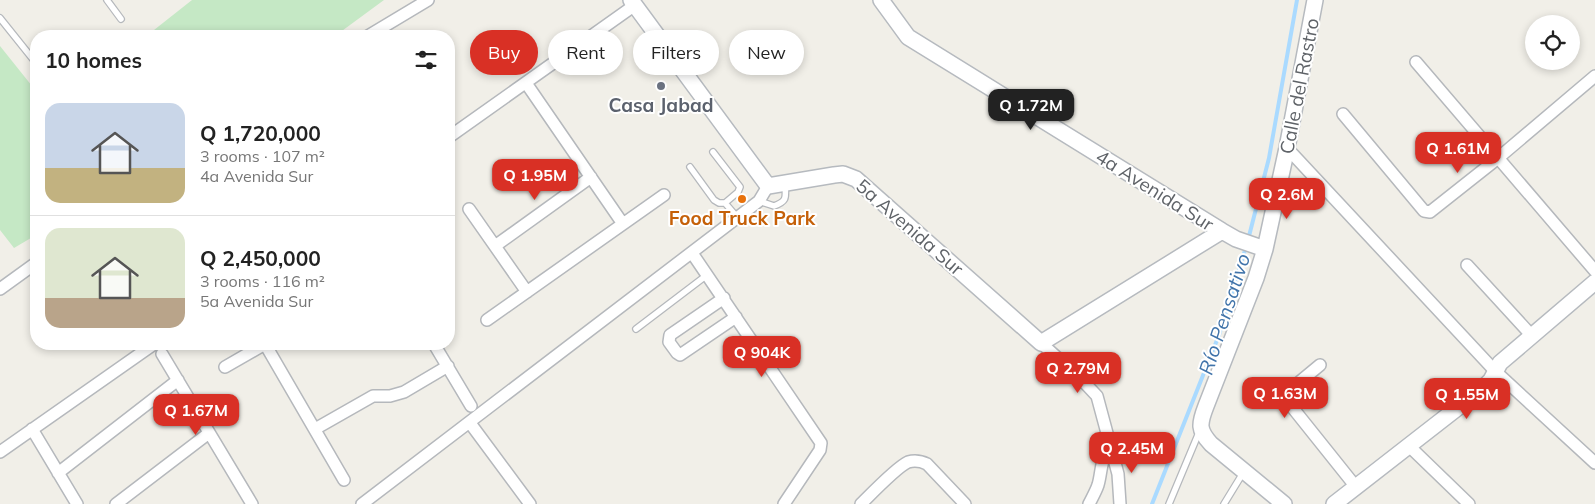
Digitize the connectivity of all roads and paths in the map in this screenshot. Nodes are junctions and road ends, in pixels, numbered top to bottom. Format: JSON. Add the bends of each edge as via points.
{"nodes":[{"id":1,"x":107,"y":0,"type":"edge"},
{"id":2,"x":428,"y":0,"type":"edge"},
{"id":3,"x":881,"y":0,"type":"edge"},
{"id":4,"x":1315,"y":0,"type":"edge"},
{"id":5,"x":633,"y":3,"type":"edge"},
{"id":6,"x":0,"y":18,"type":"edge"},
{"id":7,"x":121,"y":19,"type":"dead end"},
{"id":8,"x":378,"y":30,"type":"edge"},
{"id":9,"x":30,"y":56,"type":"edge"},
{"id":10,"x":1416,"y":62,"type":"dead end"},
{"id":11,"x":1595,"y":76,"type":"edge"},
{"id":12,"x":526,"y":83,"type":"junction"},
{"id":13,"x":1343,"y":114,"type":"dead end"},
{"id":14,"x":455,"y":133,"type":"edge"},
{"id":15,"x":1287,"y":148,"type":"junction"},
{"id":16,"x":713,"y":152,"type":"dead end"},
{"id":17,"x":1498,"y":159,"type":"junction"},
{"id":18,"x":690,"y":167,"type":"dead end"},
{"id":19,"x":590,"y":177,"type":"junction"},
{"id":20,"x":785,"y":183,"type":"junction"},
{"id":21,"x":768,"y":186,"type":"junction"},
{"id":22,"x":664,"y":196,"type":"dead end"},
{"id":23,"x":760,"y":201,"type":"junction"},
{"id":24,"x":725,"y":203,"type":"junction"},
{"id":25,"x":469,"y":209,"type":"dead end"},
{"id":26,"x":737,"y":217,"type":"junction"},
{"id":27,"x":623,"y":224,"type":"junction"},
{"id":28,"x":1214,"y":232,"type":"junction"},
{"id":29,"x":495,"y":246,"type":"junction"},
{"id":30,"x":1261,"y":248,"type":"junction"},
{"id":31,"x":692,"y":253,"type":"junction"},
{"id":32,"x":1467,"y":265,"type":"dead end"},
{"id":33,"x":30,"y":267,"type":"edge"},
{"id":34,"x":1595,"y":271,"type":"edge"},
{"id":35,"x":707,"y":275,"type":"junction"},
{"id":36,"x":1595,"y":282,"type":"edge"},
{"id":37,"x":0,"y":289,"type":"edge"},
{"id":38,"x":527,"y":292,"type":"junction"},
{"id":39,"x":724,"y":298,"type":"junction"},
{"id":40,"x":736,"y":317,"type":"junction"},
{"id":41,"x":487,"y":320,"type":"dead end"},
{"id":42,"x":636,"y":329,"type":"dead end"},
{"id":43,"x":1532,"y":336,"type":"junction"},
{"id":44,"x":1041,"y":342,"type":"junction"},
{"id":45,"x":145,"y":350,"type":"edge"},
{"id":46,"x":255,"y":350,"type":"edge"},
{"id":47,"x":269,"y":350,"type":"edge"},
{"id":48,"x":438,"y":350,"type":"edge"},
{"id":49,"x":162,"y":354,"type":"dead end"},
{"id":50,"x":1320,"y":365,"type":"dead end"},
{"id":51,"x":448,"y":366,"type":"junction"},
{"id":52,"x":225,"y":367,"type":"dead end"},
{"id":53,"x":1495,"y":371,"type":"junction"},
{"id":54,"x":178,"y":380,"type":"junction"},
{"id":55,"x":471,"y":406,"type":"dead end"},
{"id":56,"x":470,"y":423,"type":"junction"},
{"id":57,"x":1200,"y":428,"type":"junction"},
{"id":58,"x":32,"y":429,"type":"junction"},
{"id":59,"x":315,"y":429,"type":"junction"},
{"id":60,"x":209,"y":433,"type":"junction"},
{"id":61,"x":1408,"y":446,"type":"junction"},
{"id":62,"x":1112,"y":447,"type":"junction"},
{"id":63,"x":0,"y":452,"type":"edge"},
{"id":64,"x":1595,"y":463,"type":"edge"},
{"id":65,"x":1244,"y":471,"type":"junction"},
{"id":66,"x":58,"y":473,"type":"junction"},
{"id":67,"x":344,"y":480,"type":"dead end"},
{"id":68,"x":1356,"y":486,"type":"junction"},
{"id":69,"x":77,"y":504,"type":"edge"},
{"id":70,"x":116,"y":504,"type":"edge"},
{"id":71,"x":252,"y":504,"type":"edge"},
{"id":72,"x":362,"y":504,"type":"edge"},
{"id":73,"x":530,"y":504,"type":"edge"},
{"id":74,"x":784,"y":504,"type":"edge"},
{"id":75,"x":861,"y":504,"type":"edge"},
{"id":76,"x":964,"y":504,"type":"edge"},
{"id":77,"x":1089,"y":504,"type":"edge"},
{"id":78,"x":1120,"y":504,"type":"edge"},
{"id":79,"x":1169,"y":504,"type":"edge"},
{"id":80,"x":1224,"y":504,"type":"edge"},
{"id":81,"x":1284,"y":504,"type":"edge"},
{"id":82,"x":1334,"y":504,"type":"edge"},
{"id":83,"x":1469,"y":504,"type":"edge"}],
"edges":[{"from":1,"to":7,"type":"lane"},
{"from":2,"to":8,"type":"street"},
{"from":3,"to":28,"type":"street","name":"4a Avenida Sur","via":[[908,37]]},
{"from":4,"to":15,"type":"street","name":"Calle del Rastro"},
{"from":5,"to":12,"type":"street"},
{"from":5,"to":21,"type":"street"},
{"from":6,"to":9,"type":"lane"},
{"from":10,"to":17,"type":"street"},
{"from":11,"to":17,"type":"street"},
{"from":12,"to":14,"type":"street"},
{"from":12,"to":19,"type":"street"},
{"from":13,"to":17,"type":"street","via":[[1424,211],[1433,211]]},
{"from":15,"to":30,"type":"street","name":"Calle del Rastro"},
{"from":15,"to":53,"type":"street"},
{"from":16,"to":24,"type":"lane","via":[[740,187]]},
{"from":17,"to":34,"type":"street"},
{"from":18,"to":24,"type":"lane","via":[[714,200]]},
{"from":19,"to":27,"type":"street"},
{"from":19,"to":29,"type":"street"},
{"from":20,"to":21,"type":"street","name":"5a Avenida Sur"},
{"from":20,"to":23,"type":"lane","via":[[786,197],[782,203],[774,206]]},
{"from":20,"to":44,"type":"street","name":"5a Avenida Sur","via":[[843,174],[856,179]]},
{"from":21,"to":23,"type":"street"},
{"from":22,"to":27,"type":"street"},
{"from":23,"to":26,"type":"street"},
{"from":24,"to":26,"type":"lane"},
{"from":25,"to":29,"type":"street"},
{"from":26,"to":31,"type":"street"},
{"from":27,"to":38,"type":"street"},
{"from":28,"to":30,"type":"street","name":"4a Avenida Sur"},
{"from":28,"to":44,"type":"street"},
{"from":29,"to":38,"type":"street"},
{"from":30,"to":57,"type":"street","name":"Calle del Rastro","via":[[1256,278]]},
{"from":31,"to":35,"type":"street"},
{"from":31,"to":56,"type":"street"},
{"from":32,"to":43,"type":"street"},
{"from":33,"to":37,"type":"street"},
{"from":35,"to":39,"type":"street"},
{"from":35,"to":42,"type":"lane"},
{"from":36,"to":43,"type":"street"},
{"from":38,"to":41,"type":"street"},
{"from":39,"to":40,"type":"street"},
{"from":39,"to":40,"type":"street","via":[[670,335],[669,342],[680,354]]},
{"from":40,"to":74,"type":"street","via":[[821,443],[820,450]]},
{"from":43,"to":53,"type":"street","via":[[1500,362]]},
{"from":44,"to":62,"type":"street","name":"5a Avenida Sur","via":[[1097,396]]},
{"from":45,"to":58,"type":"street"},
{"from":46,"to":52,"type":"street"},
{"from":47,"to":59,"type":"street"},
{"from":48,"to":51,"type":"street"},
{"from":49,"to":54,"type":"street"},
{"from":50,"to":68,"type":"street","via":[[1284,397]]},
{"from":51,"to":55,"type":"street"},
{"from":51,"to":59,"type":"street","via":[[404,392],[373,396]]},
{"from":53,"to":61,"type":"street","via":[[1484,388]]},
{"from":53,"to":64,"type":"street"},
{"from":54,"to":60,"type":"street"},
{"from":54,"to":66,"type":"street"},
{"from":56,"to":72,"type":"street"},
{"from":56,"to":73,"type":"street"},
{"from":57,"to":65,"type":"street","via":[[1211,444]]},
{"from":57,"to":79,"type":"lane"},
{"from":58,"to":63,"type":"street"},
{"from":58,"to":66,"type":"street"},
{"from":59,"to":67,"type":"street"},
{"from":60,"to":70,"type":"street"},
{"from":60,"to":71,"type":"street"},
{"from":61,"to":68,"type":"street"},
{"from":61,"to":83,"type":"street"},
{"from":62,"to":77,"type":"street","via":[[1103,458],[1098,486]]},
{"from":62,"to":78,"type":"street","name":"5a Avenida Sur"},
{"from":65,"to":80,"type":"lane"},
{"from":65,"to":81,"type":"street"},
{"from":66,"to":69,"type":"street"},
{"from":68,"to":82,"type":"street"},
{"from":75,"to":76,"type":"street","via":[[906,463],[914,461],[927,464]]}]}
